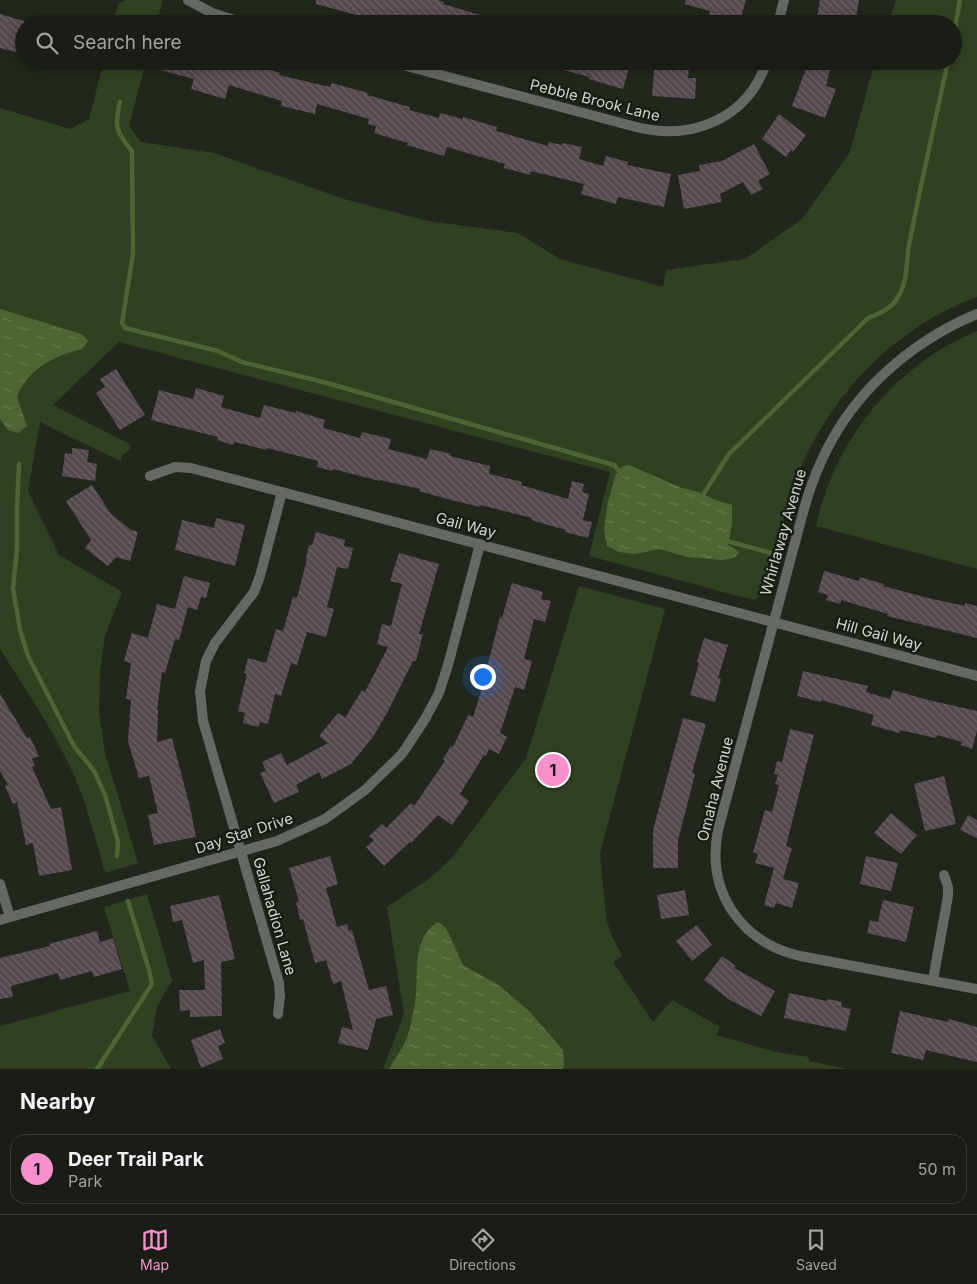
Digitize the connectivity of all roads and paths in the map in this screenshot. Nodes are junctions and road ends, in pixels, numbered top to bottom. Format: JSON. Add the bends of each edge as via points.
{"nodes":[{"id":1,"x":188,"y":0,"type":"edge"},
{"id":2,"x":784,"y":0,"type":"edge"},
{"id":3,"x":218,"y":15,"type":"edge"},
{"id":4,"x":780,"y":15,"type":"edge"},
{"id":5,"x":422,"y":70,"type":"edge"},
{"id":6,"x":764,"y":70,"type":"edge"},
{"id":7,"x":977,"y":314,"type":"edge"},
{"id":8,"x":150,"y":476,"type":"dead end"},
{"id":9,"x":282,"y":492,"type":"junction"},
{"id":10,"x":480,"y":544,"type":"junction"},
{"id":11,"x":774,"y":622,"type":"junction"},
{"id":12,"x":977,"y":676,"type":"edge"},
{"id":13,"x":241,"y":852,"type":"junction"},
{"id":14,"x":944,"y":875,"type":"dead end"},
{"id":15,"x":0,"y":884,"type":"edge"},
{"id":16,"x":5,"y":918,"type":"edge"},
{"id":17,"x":933,"y":980,"type":"junction"},
{"id":18,"x":977,"y":989,"type":"edge"},
{"id":19,"x":278,"y":1014,"type":"dead end"}],
"edges":[{"from":1,"to":3,"type":"street"},
{"from":2,"to":4,"type":"street"},
{"from":5,"to":6,"type":"street","name":"Pebble Brook Lane","via":[[636,127],[672,132],[709,124],[734,110],[753,90]]},
{"from":7,"to":11,"type":"street","name":"Whirlaway Avenue","via":[[941,332],[904,357],[879,378],[848,413],[829,443],[812,481]]},
{"from":8,"to":9,"type":"street","name":"Gail Way","via":[[175,468],[191,468]]},
{"from":9,"to":10,"type":"street","name":"Gail Way"},
{"from":9,"to":13,"type":"street","name":"Gallahadion Lane","via":[[257,584],[209,653],[200,686],[202,721]]},
{"from":10,"to":11,"type":"street","name":"Gail Way"},
{"from":10,"to":13,"type":"street","name":"Day Star Drive","via":[[439,693],[402,754],[371,786],[336,813],[301,831]]},
{"from":11,"to":12,"type":"street","name":"Hill Gail Way"},
{"from":11,"to":17,"type":"street","name":"Omaha Avenue","via":[[716,841],[716,868],[727,902],[749,931],[783,951]]},
{"from":13,"to":16,"type":"street","name":"Day Star Drive"},
{"from":13,"to":19,"type":"street","name":"Gallahadion Lane","via":[[279,983]]},
{"from":14,"to":17,"type":"street","via":[[948,896]]},
{"from":15,"to":16,"type":"street"},
{"from":17,"to":18,"type":"street","name":"Omaha Avenue"}]}
